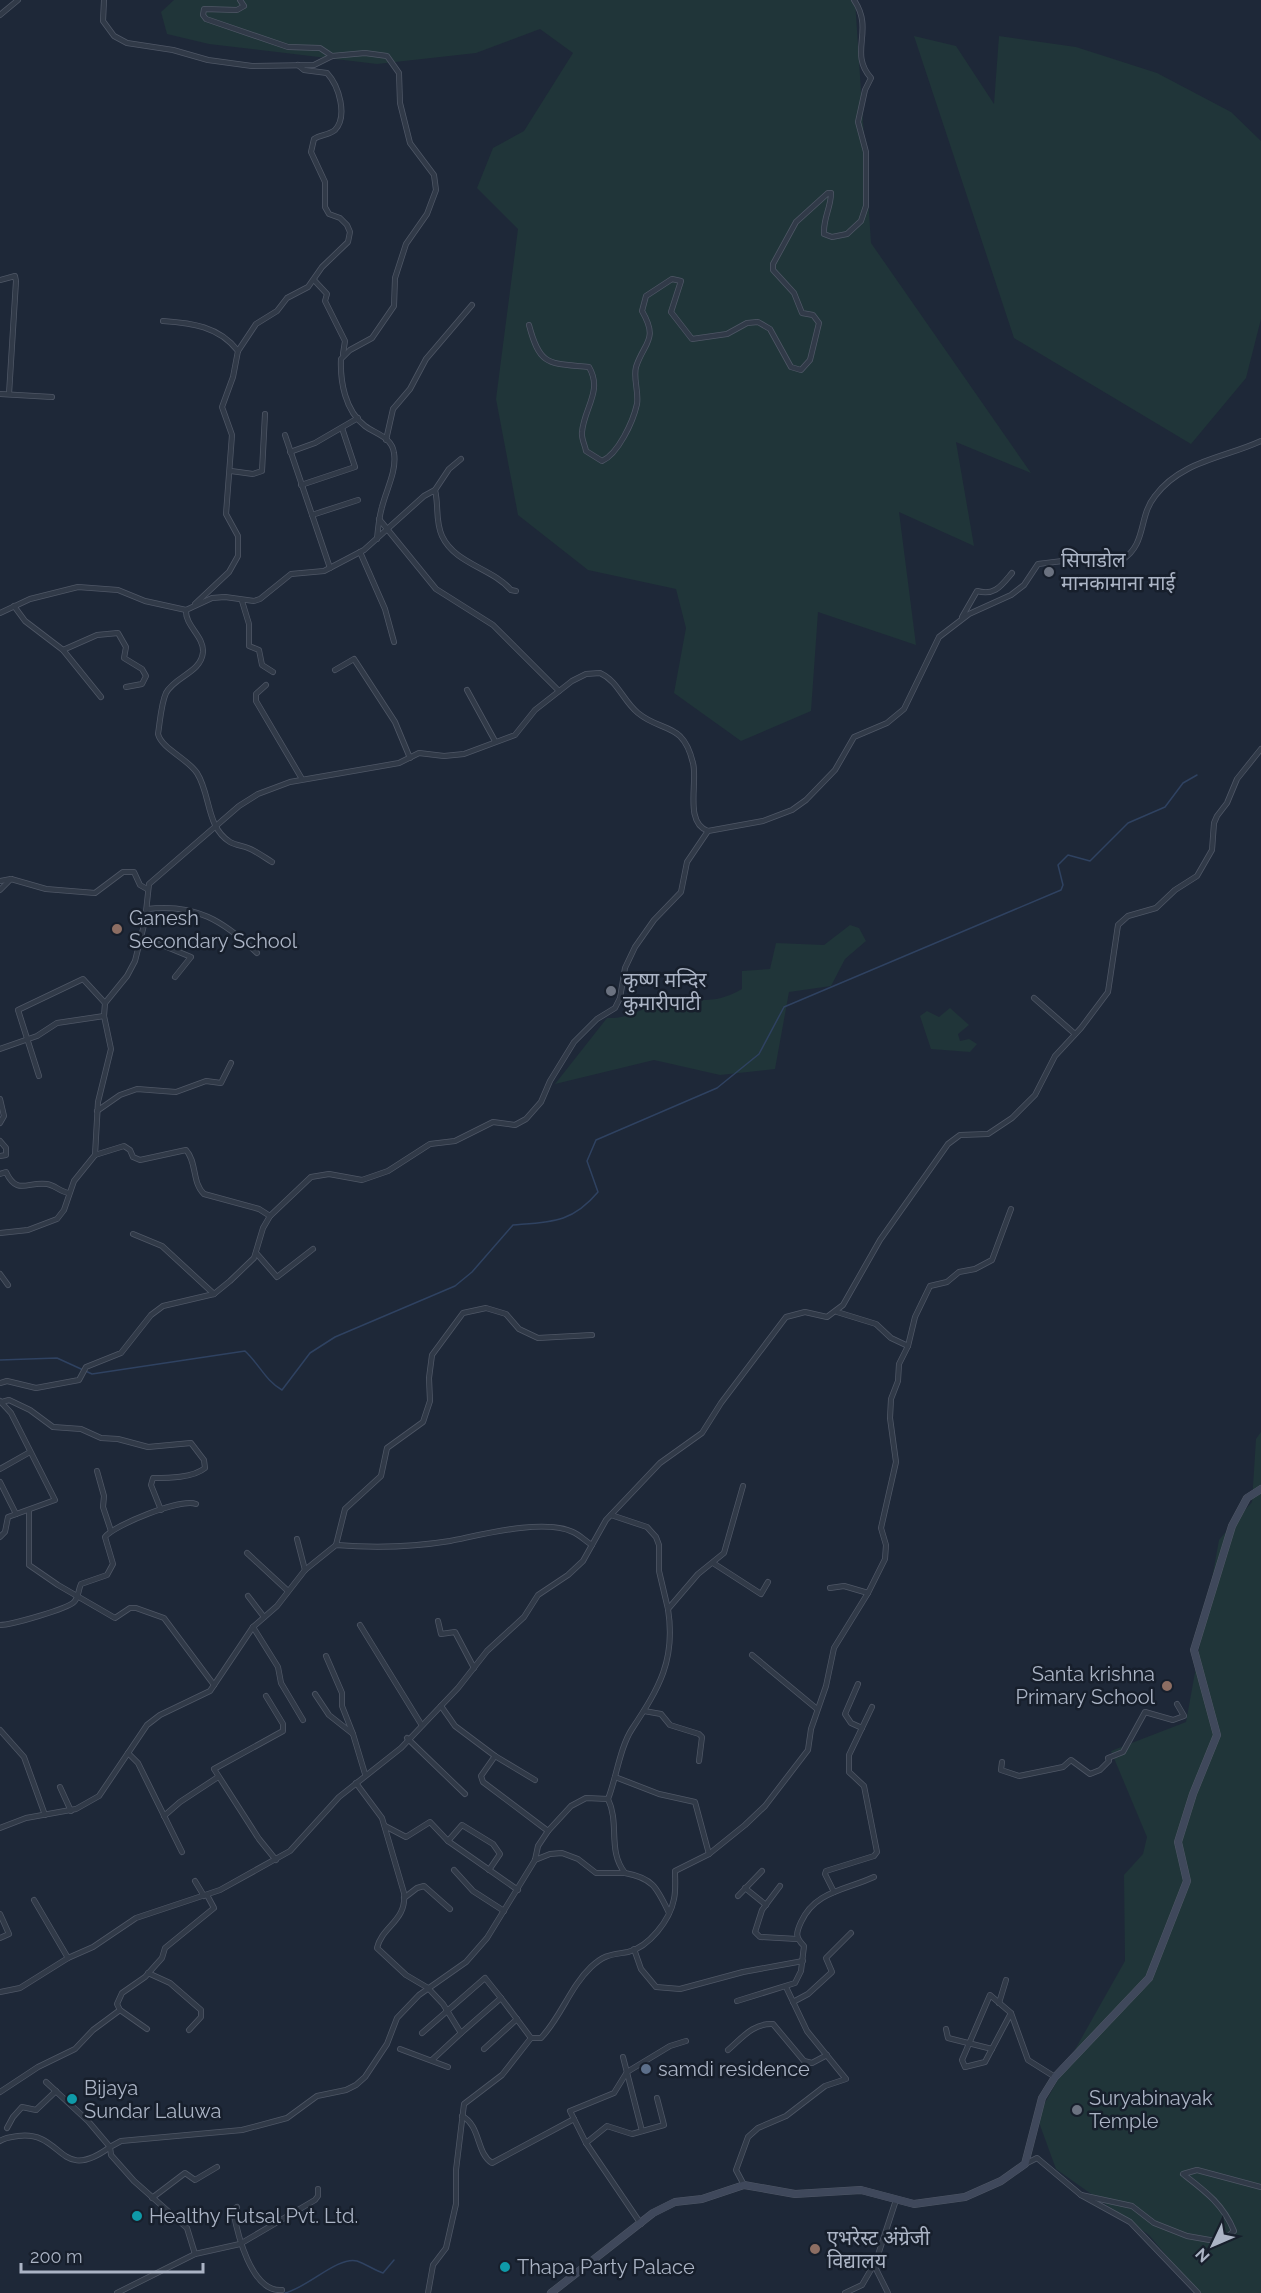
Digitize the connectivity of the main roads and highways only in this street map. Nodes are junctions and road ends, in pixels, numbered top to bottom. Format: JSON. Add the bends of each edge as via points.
{"nodes":[{"id":1,"x":1261,"y":1490,"type":"edge"},
{"id":2,"x":551,"y":2293,"type":"edge"}],
"edges":[{"from":1,"to":2,"type":"main road","via":[[1247,1498],[1232,1526],[1194,1650],[1217,1736],[1178,1842],[1187,1881],[1149,1978],[1055,2077],[1042,2098],[1025,2164],[1001,2181],[965,2197],[914,2204],[861,2190],[795,2194],[744,2185],[702,2199],[675,2202],[653,2213]]}]}
